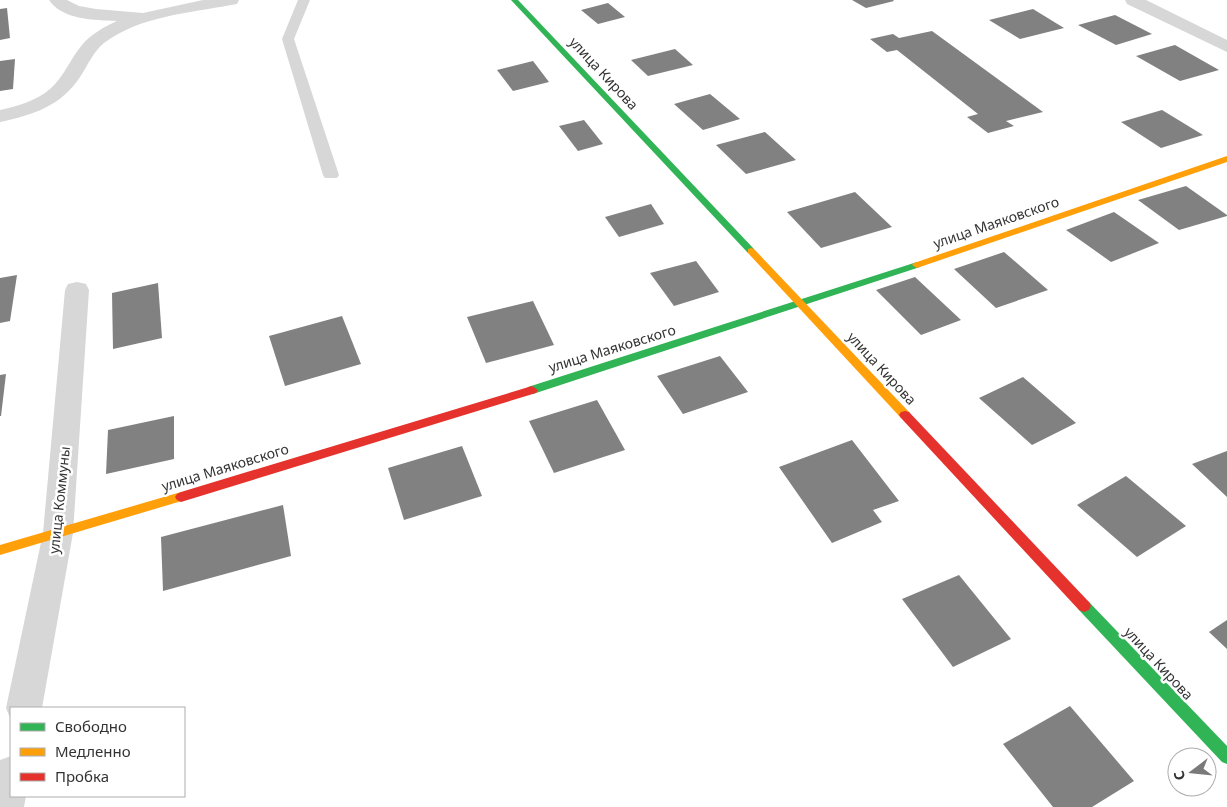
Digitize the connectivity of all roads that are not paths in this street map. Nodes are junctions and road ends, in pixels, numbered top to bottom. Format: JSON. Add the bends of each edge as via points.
{"nodes":[{"id":1,"x":57,"y":0,"type":"edge"},
{"id":2,"x":231,"y":0,"type":"edge"},
{"id":3,"x":304,"y":0,"type":"edge"},
{"id":4,"x":514,"y":0,"type":"edge"},
{"id":5,"x":1133,"y":0,"type":"edge"},
{"id":6,"x":144,"y":17,"type":"junction"},
{"id":7,"x":1227,"y":47,"type":"edge"},
{"id":8,"x":0,"y":116,"type":"edge"},
{"id":9,"x":1227,"y":158,"type":"edge"},
{"id":10,"x":331,"y":175,"type":"dead end"},
{"id":11,"x":77,"y":290,"type":"dead end"},
{"id":12,"x":801,"y":304,"type":"junction"},
{"id":13,"x":58,"y":533,"type":"junction"},
{"id":14,"x":0,"y":550,"type":"edge"},
{"id":15,"x":24,"y":707,"type":"edge"},
{"id":16,"x":1227,"y":758,"type":"edge"},
{"id":17,"x":10,"y":780,"type":"edge"},
{"id":18,"x":5,"y":807,"type":"edge"}],
"edges":[{"from":1,"to":6,"type":"street","via":[[62,6],[81,12]]},
{"from":2,"to":6,"type":"street"},
{"from":3,"to":10,"type":"lane","via":[[288,39]]},
{"from":4,"to":12,"type":"street","name":"улица Кирова"},
{"from":5,"to":7,"type":"street"},
{"from":6,"to":8,"type":"street","via":[[98,38],[71,78],[49,101]]},
{"from":9,"to":12,"type":"street","name":"улица Маяковского"},
{"from":11,"to":13,"type":"street","name":"улица Коммуны"},
{"from":12,"to":13,"type":"street","name":"улица Маяковского"},
{"from":12,"to":16,"type":"street","name":"улица Кирова"},
{"from":13,"to":14,"type":"street","name":"улица Маяковского"},
{"from":13,"to":15,"type":"street","name":"улица Коммуны"},
{"from":17,"to":18,"type":"street"}]}
